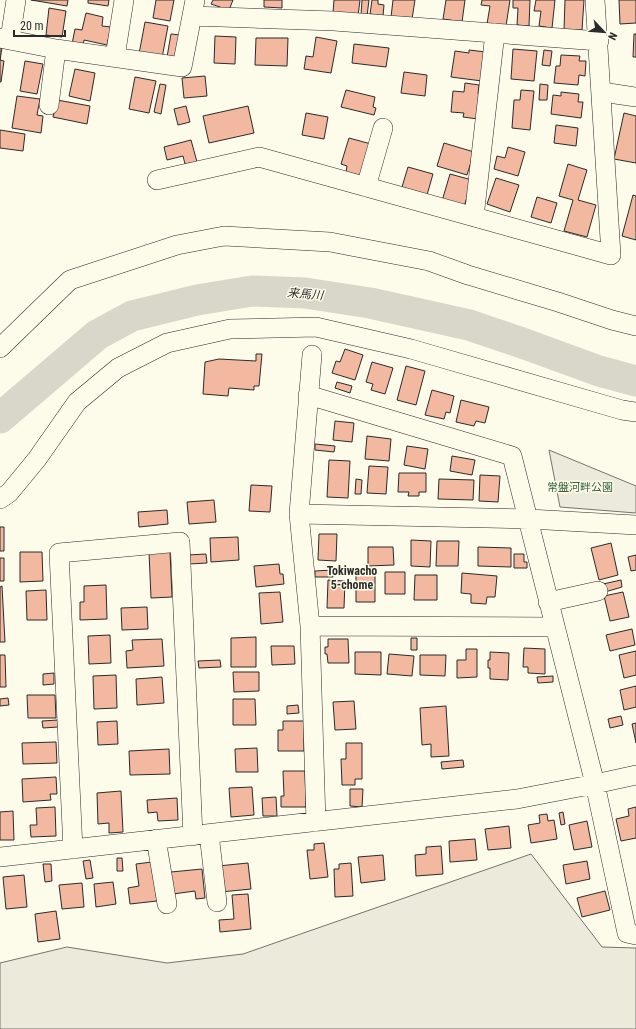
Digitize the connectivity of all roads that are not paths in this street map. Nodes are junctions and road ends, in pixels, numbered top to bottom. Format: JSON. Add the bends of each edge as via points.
{"nodes":[{"id":1,"x":16,"y":0,"type":"edge"},
{"id":2,"x":124,"y":0,"type":"edge"},
{"id":3,"x":595,"y":0,"type":"edge"},
{"id":4,"x":193,"y":8,"type":"edge"},
{"id":5,"x":495,"y":33,"type":"junction"},
{"id":6,"x":5,"y":39,"type":"edge"},
{"id":7,"x":599,"y":41,"type":"junction"},
{"id":8,"x":56,"y":49,"type":"junction"},
{"id":9,"x":115,"y":57,"type":"junction"},
{"id":10,"x":602,"y":92,"type":"junction"},
{"id":11,"x":636,"y":97,"type":"edge"},
{"id":12,"x":49,"y":105,"type":"dead end"},
{"id":13,"x":383,"y":128,"type":"dead end"},
{"id":14,"x":157,"y":180,"type":"dead end"},
{"id":15,"x":366,"y":186,"type":"junction"},
{"id":16,"x":474,"y":217,"type":"junction"},
{"id":17,"x":636,"y":326,"type":"edge"},
{"id":18,"x":0,"y":348,"type":"edge"},
{"id":19,"x":312,"y":355,"type":"dead end"},
{"id":20,"x":308,"y":395,"type":"junction"},
{"id":21,"x":636,"y":412,"type":"edge"},
{"id":22,"x":0,"y":499,"type":"edge"},
{"id":23,"x":299,"y":514,"type":"junction"},
{"id":24,"x":529,"y":519,"type":"junction"},
{"id":25,"x":636,"y":525,"type":"edge"},
{"id":26,"x":598,"y":590,"type":"dead end"},
{"id":27,"x":548,"y":602,"type":"junction"},
{"id":28,"x":310,"y":626,"type":"junction"},
{"id":29,"x":555,"y":627,"type":"junction"},
{"id":30,"x":636,"y":775,"type":"edge"},
{"id":31,"x":595,"y":784,"type":"junction"},
{"id":32,"x":316,"y":822,"type":"junction"},
{"id":33,"x":201,"y":835,"type":"junction"},
{"id":34,"x":156,"y":839,"type":"junction"},
{"id":35,"x":73,"y":849,"type":"junction"},
{"id":36,"x":0,"y":857,"type":"edge"},
{"id":37,"x":217,"y":902,"type":"dead end"},
{"id":38,"x":167,"y":904,"type":"dead end"},
{"id":39,"x":636,"y":935,"type":"edge"}],
"edges":[{"from":1,"to":6,"type":"street"},
{"from":2,"to":9,"type":"street"},
{"from":3,"to":7,"type":"street"},
{"from":4,"to":5,"type":"street"},
{"from":4,"to":9,"type":"street","via":[[182,68]]},
{"from":5,"to":7,"type":"street"},
{"from":5,"to":16,"type":"street"},
{"from":6,"to":8,"type":"street"},
{"from":7,"to":10,"type":"street"},
{"from":8,"to":9,"type":"street"},
{"from":8,"to":12,"type":"street"},
{"from":10,"to":11,"type":"street"},
{"from":10,"to":16,"type":"street","via":[[611,255]]},
{"from":13,"to":15,"type":"street"},
{"from":14,"to":15,"type":"street","via":[[259,157]]},
{"from":15,"to":16,"type":"street"},
{"from":17,"to":18,"type":"street","via":[[429,261],[330,242],[224,236],[178,245],[70,280]]},
{"from":19,"to":20,"type":"street"},
{"from":20,"to":23,"type":"street"},
{"from":20,"to":24,"type":"street","via":[[512,456]]},
{"from":21,"to":22,"type":"street","via":[[411,349],[316,327],[230,329],[167,342],[118,368],[77,402],[37,459],[9,493]]},
{"from":23,"to":24,"type":"street"},
{"from":23,"to":28,"type":"street"},
{"from":24,"to":25,"type":"street"},
{"from":24,"to":27,"type":"street"},
{"from":26,"to":27,"type":"street"},
{"from":27,"to":29,"type":"street"},
{"from":28,"to":29,"type":"street"},
{"from":28,"to":32,"type":"street"},
{"from":29,"to":31,"type":"street"},
{"from":30,"to":31,"type":"street"},
{"from":31,"to":32,"type":"street","via":[[517,799]]},
{"from":31,"to":39,"type":"street","via":[[627,933]]},
{"from":32,"to":33,"type":"street"},
{"from":33,"to":34,"type":"street"},
{"from":33,"to":35,"type":"street","via":[[180,542],[59,553]]},
{"from":33,"to":37,"type":"street"},
{"from":34,"to":35,"type":"street"},
{"from":34,"to":38,"type":"street"},
{"from":35,"to":36,"type":"street"}]}
